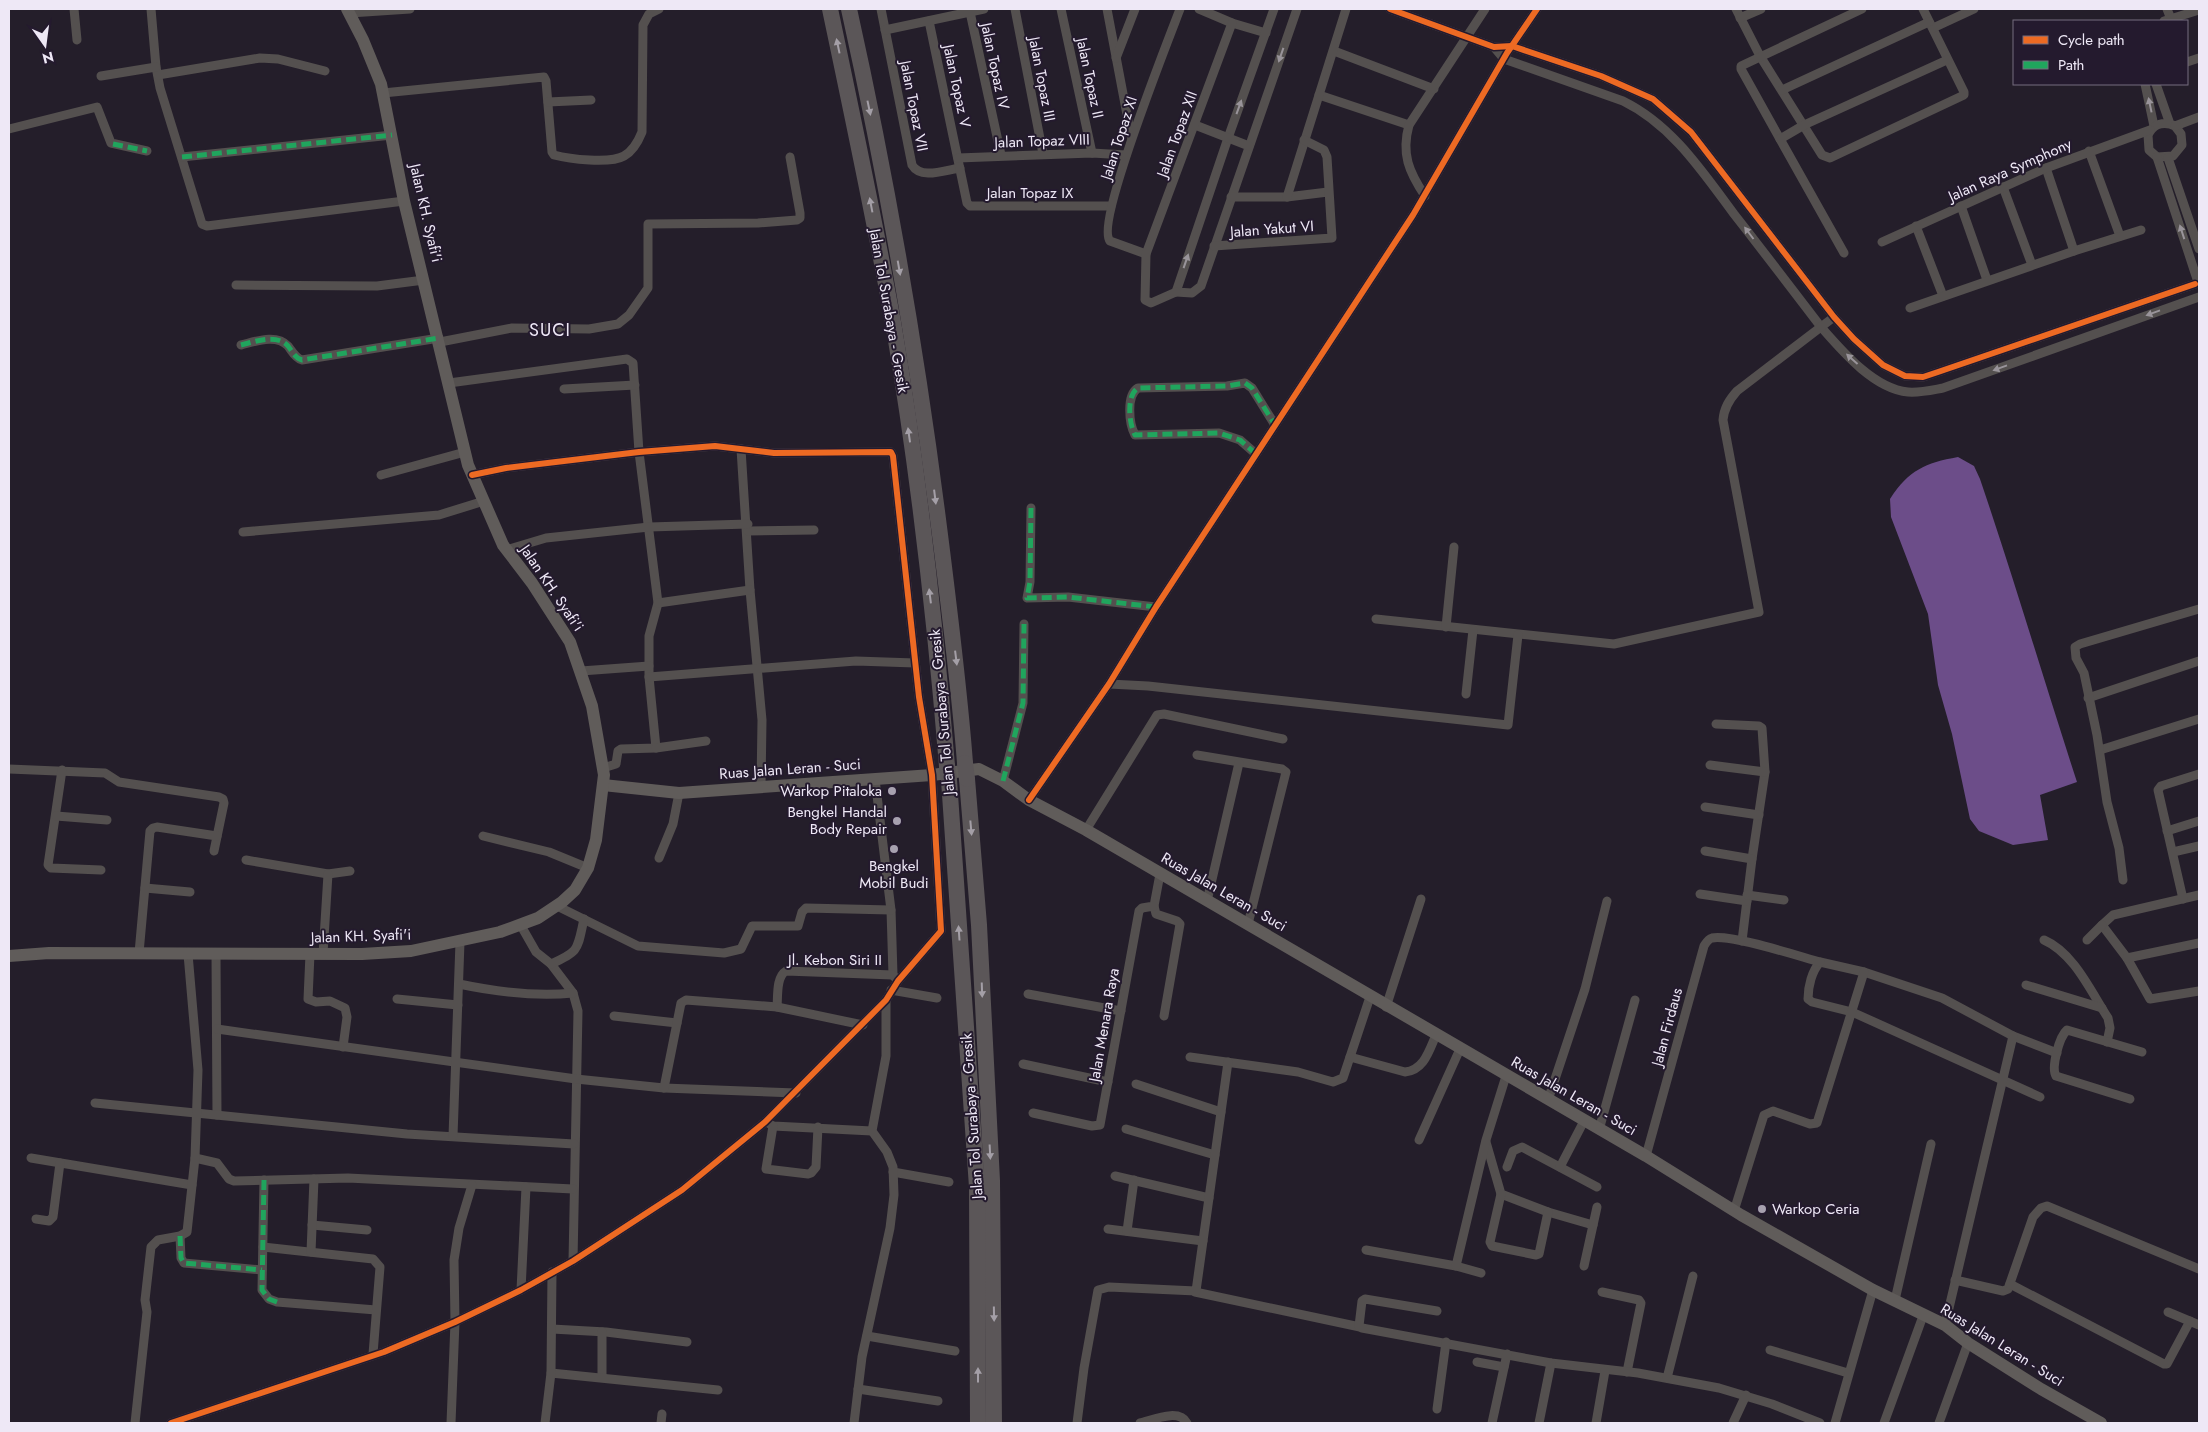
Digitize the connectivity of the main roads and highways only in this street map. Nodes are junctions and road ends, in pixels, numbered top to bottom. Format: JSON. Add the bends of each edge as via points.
{"nodes":[{"id":1,"x":830,"y":9,"type":"edge"},
{"id":2,"x":849,"y":9,"type":"edge"},
{"id":3,"x":349,"y":11,"type":"edge"},
{"id":4,"x":970,"y":770,"type":"junction"},
{"id":5,"x":603,"y":785,"type":"junction"},
{"id":6,"x":9,"y":956,"type":"edge"},
{"id":7,"x":978,"y":1423,"type":"edge"},
{"id":8,"x":994,"y":1423,"type":"edge"},
{"id":9,"x":2101,"y":1423,"type":"edge"}],
"edges":[{"from":7,"to":1,"type":"highway","name":"Jalan Tol Surabaya - Gresik","one_way":true,"via":[[977,1186],[948,773],[931,596],[894,333],[866,178]]},
{"from":2,"to":4,"type":"highway","name":"Jalan Tol Surabaya - Gresik","one_way":true,"via":[[887,197],[920,387]]},
{"from":3,"to":5,"type":"main road","name":"Jalan KH. Syafi'i","via":[[364,40],[383,93],[404,201],[472,475],[506,550],[570,642],[592,706]]},
{"from":4,"to":5,"type":"main road","name":"Ruas Jalan Leran - Suci","via":[[679,793]]},
{"from":4,"to":8,"type":"highway","name":"Jalan Tol Surabaya - Gresik","one_way":true,"via":[[992,1180]]},
{"from":4,"to":9,"type":"main road","name":"Ruas Jalan Leran - Suci","via":[[1003,781],[1029,800],[1086,830],[1646,1156],[1734,1211],[1873,1290],[1945,1325],[2041,1389]]},
{"from":5,"to":6,"type":"main road","name":"Jalan KH. Syafi'i","via":[[596,840],[588,868],[575,890],[538,918],[500,932],[411,951],[323,954],[49,953]]}]}
